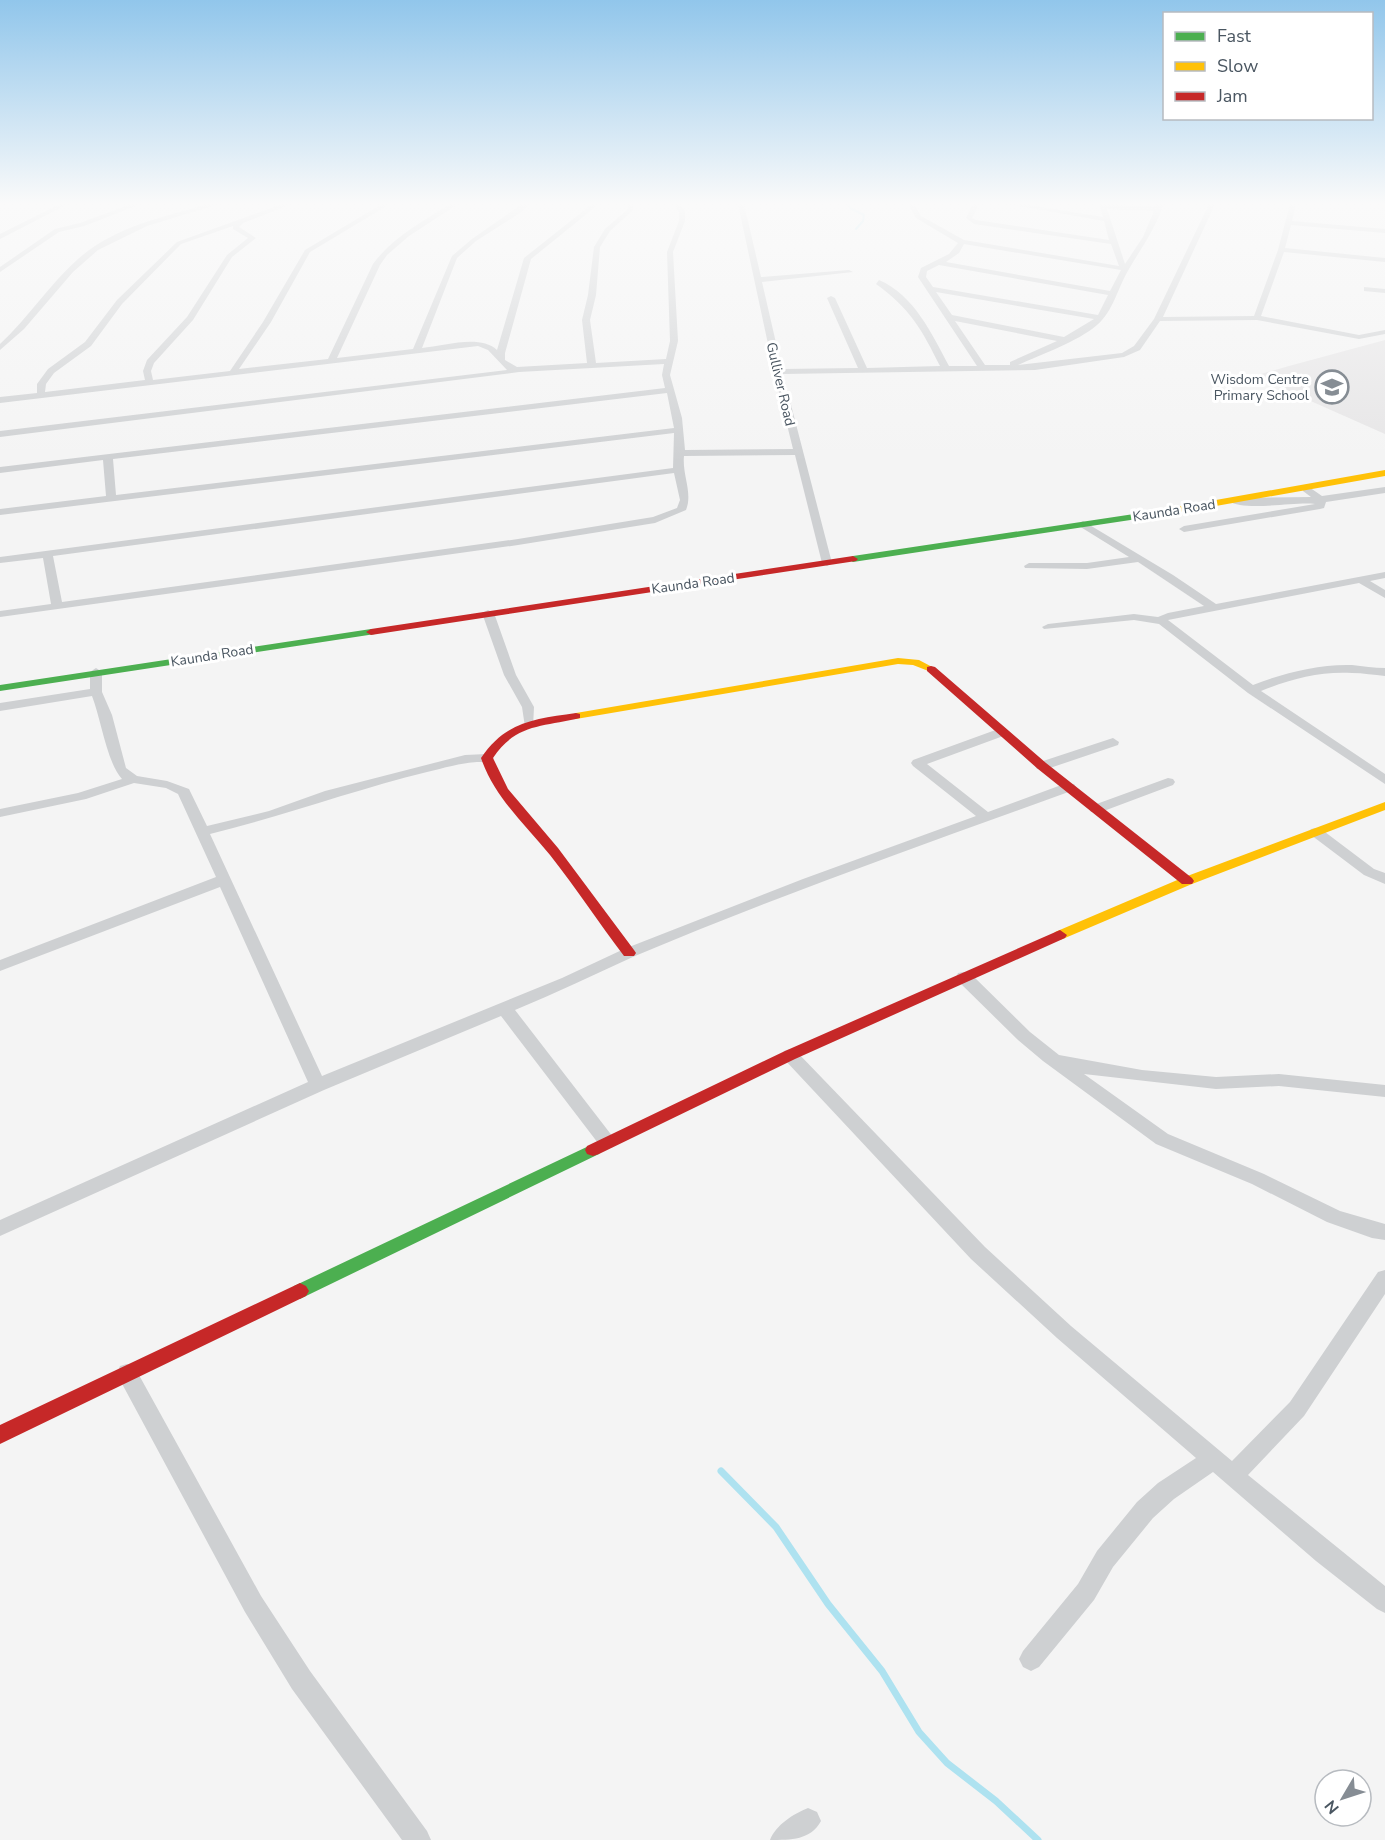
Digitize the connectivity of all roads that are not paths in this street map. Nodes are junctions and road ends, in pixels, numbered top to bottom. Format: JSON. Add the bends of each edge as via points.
{"nodes":[{"id":1,"x":54,"y":290,"type":"edge"},
{"id":2,"x":133,"y":290,"type":"edge"},
{"id":3,"x":208,"y":290,"type":"edge"},
{"id":4,"x":285,"y":290,"type":"edge"},
{"id":5,"x":365,"y":290,"type":"edge"},
{"id":6,"x":441,"y":290,"type":"edge"},
{"id":7,"x":518,"y":290,"type":"edge"},
{"id":8,"x":593,"y":290,"type":"edge"},
{"id":9,"x":672,"y":290,"type":"edge"},
{"id":10,"x":759,"y":290,"type":"edge"},
{"id":11,"x":890,"y":290,"type":"edge"},
{"id":12,"x":930,"y":290,"type":"edge"},
{"id":13,"x":935,"y":290,"type":"edge"},
{"id":14,"x":1090,"y":290,"type":"edge"},
{"id":15,"x":1115,"y":290,"type":"edge"},
{"id":16,"x":1172,"y":290,"type":"edge"},
{"id":17,"x":1267,"y":290,"type":"edge"},
{"id":18,"x":1113,"y":294,"type":"junction"},
{"id":19,"x":831,"y":298,"type":"dead end"},
{"id":20,"x":948,"y":317,"type":"junction"},
{"id":21,"x":1100,"y":318,"type":"junction"},
{"id":22,"x":1257,"y":318,"type":"junction"},
{"id":23,"x":1158,"y":319,"type":"junction"},
{"id":24,"x":1385,"y":332,"type":"edge"},
{"id":25,"x":1065,"y":340,"type":"junction"},
{"id":26,"x":0,"y":348,"type":"edge"},
{"id":27,"x":417,"y":350,"type":"junction"},
{"id":28,"x":331,"y":361,"type":"junction"},
{"id":29,"x":501,"y":361,"type":"junction"},
{"id":30,"x":669,"y":361,"type":"junction"},
{"id":31,"x":592,"y":365,"type":"junction"},
{"id":32,"x":983,"y":368,"type":"junction"},
{"id":33,"x":1002,"y":368,"type":"junction"},
{"id":34,"x":946,"y":369,"type":"junction"},
{"id":35,"x":525,"y":370,"type":"junction"},
{"id":36,"x":864,"y":371,"type":"junction"},
{"id":37,"x":232,"y":372,"type":"junction"},
{"id":38,"x":778,"y":372,"type":"junction"},
{"id":39,"x":149,"y":381,"type":"junction"},
{"id":40,"x":670,"y":390,"type":"junction"},
{"id":41,"x":41,"y":396,"type":"junction"},
{"id":42,"x":0,"y":400,"type":"edge"},
{"id":43,"x":677,"y":430,"type":"junction"},
{"id":44,"x":0,"y":434,"type":"edge"},
{"id":45,"x":797,"y":452,"type":"junction"},
{"id":46,"x":680,"y":453,"type":"junction"},
{"id":47,"x":108,"y":458,"type":"junction"},
{"id":48,"x":0,"y":470,"type":"edge"},
{"id":49,"x":678,"y":470,"type":"junction"},
{"id":50,"x":1381,"y":477,"type":"edge"},
{"id":51,"x":1306,"y":489,"type":"junction"},
{"id":52,"x":1385,"y":490,"type":"edge"},
{"id":53,"x":111,"y":498,"type":"junction"},
{"id":54,"x":1321,"y":500,"type":"junction"},
{"id":55,"x":1234,"y":501,"type":"junction"},
{"id":56,"x":0,"y":512,"type":"edge"},
{"id":57,"x":1256,"y":517,"type":"junction"},
{"id":58,"x":1083,"y":524,"type":"junction"},
{"id":59,"x":1184,"y":529,"type":"dead end"},
{"id":60,"x":47,"y":553,"type":"junction"},
{"id":61,"x":0,"y":560,"type":"edge"},
{"id":62,"x":1138,"y":560,"type":"junction"},
{"id":63,"x":827,"y":563,"type":"junction"},
{"id":64,"x":1029,"y":566,"type":"dead end"},
{"id":65,"x":1385,"y":575,"type":"edge"},
{"id":66,"x":1361,"y":580,"type":"junction"},
{"id":67,"x":1385,"y":595,"type":"edge"},
{"id":68,"x":57,"y":606,"type":"junction"},
{"id":69,"x":1213,"y":607,"type":"junction"},
{"id":70,"x":0,"y":614,"type":"edge"},
{"id":71,"x":488,"y":614,"type":"junction"},
{"id":72,"x":1162,"y":621,"type":"junction"},
{"id":73,"x":1048,"y":627,"type":"dead end"},
{"id":74,"x":96,"y":672,"type":"junction"},
{"id":75,"x":1385,"y":672,"type":"edge"},
{"id":76,"x":0,"y":688,"type":"edge"},
{"id":77,"x":1252,"y":690,"type":"junction"},
{"id":78,"x":96,"y":692,"type":"junction"},
{"id":79,"x":0,"y":707,"type":"edge"},
{"id":80,"x":529,"y":724,"type":"junction"},
{"id":81,"x":1001,"y":732,"type":"junction"},
{"id":82,"x":1113,"y":742,"type":"dead end"},
{"id":83,"x":487,"y":758,"type":"junction"},
{"id":84,"x":1042,"y":766,"type":"junction"},
{"id":85,"x":131,"y":780,"type":"junction"},
{"id":86,"x":1385,"y":780,"type":"edge"},
{"id":87,"x":1168,"y":782,"type":"dead end"},
{"id":88,"x":1069,"y":787,"type":"junction"},
{"id":89,"x":1385,"y":806,"type":"edge"},
{"id":90,"x":1096,"y":809,"type":"junction"},
{"id":91,"x":0,"y":813,"type":"edge"},
{"id":92,"x":987,"y":818,"type":"junction"},
{"id":93,"x":202,"y":832,"type":"junction"},
{"id":94,"x":1316,"y":832,"type":"junction"},
{"id":95,"x":1385,"y":879,"type":"edge"},
{"id":96,"x":223,"y":880,"type":"junction"},
{"id":97,"x":1187,"y":880,"type":"junction"},
{"id":98,"x":629,"y":953,"type":"junction"},
{"id":99,"x":0,"y":966,"type":"edge"},
{"id":100,"x":963,"y":977,"type":"junction"},
{"id":101,"x":505,"y":1009,"type":"junction"},
{"id":102,"x":790,"y":1055,"type":"junction"},
{"id":103,"x":1049,"y":1057,"type":"junction"},
{"id":104,"x":318,"y":1085,"type":"junction"},
{"id":105,"x":1385,"y":1091,"type":"edge"},
{"id":106,"x":607,"y":1142,"type":"junction"},
{"id":107,"x":0,"y":1228,"type":"edge"},
{"id":108,"x":1385,"y":1232,"type":"edge"},
{"id":109,"x":1385,"y":1278,"type":"edge"},
{"id":110,"x":127,"y":1373,"type":"junction"},
{"id":111,"x":0,"y":1434,"type":"edge"},
{"id":112,"x":1214,"y":1458,"type":"junction"},
{"id":113,"x":1233,"y":1475,"type":"junction"},
{"id":114,"x":1385,"y":1601,"type":"edge"},
{"id":115,"x":1031,"y":1659,"type":"dead end"},
{"id":116,"x":807,"y":1821,"type":"dead end"},
{"id":117,"x":418,"y":1840,"type":"edge"},
{"id":118,"x":783,"y":1840,"type":"edge"}],
"edges":[{"from":1,"to":26,"type":"street"},
{"from":2,"to":41,"type":"street","via":[[86,345],[47,376],[41,384]]},
{"from":3,"to":39,"type":"street","via":[[190,318],[150,362]]},
{"from":4,"to":37,"type":"street"},
{"from":5,"to":28,"type":"street"},
{"from":6,"to":27,"type":"street"},
{"from":7,"to":29,"type":"street","via":[[502,340]]},
{"from":8,"to":31,"type":"street","via":[[586,320]]},
{"from":9,"to":30,"type":"street","via":[[674,341]]},
{"from":10,"to":38,"type":"street","name":"Gulliver Road"},
{"from":11,"to":34,"type":"street","via":[[919,316]]},
{"from":12,"to":20,"type":"street"},
{"from":13,"to":21,"type":"street"},
{"from":14,"to":18,"type":"street"},
{"from":15,"to":18,"type":"street"},
{"from":16,"to":23,"type":"street"},
{"from":17,"to":22,"type":"street"},
{"from":18,"to":21,"type":"street"},
{"from":19,"to":36,"type":"street"},
{"from":20,"to":25,"type":"street"},
{"from":20,"to":32,"type":"street"},
{"from":21,"to":25,"type":"street"},
{"from":22,"to":23,"type":"street"},
{"from":22,"to":24,"type":"street","via":[[1359,337]]},
{"from":23,"to":33,"type":"street","via":[[1137,348],[1124,356]]},
{"from":25,"to":33,"type":"street"},
{"from":27,"to":28,"type":"street"},
{"from":27,"to":29,"type":"street","via":[[484,345],[493,349]]},
{"from":28,"to":37,"type":"street"},
{"from":29,"to":35,"type":"street","via":[[507,368]]},
{"from":30,"to":31,"type":"street"},
{"from":30,"to":40,"type":"street","via":[[666,375]]},
{"from":31,"to":35,"type":"street"},
{"from":32,"to":33,"type":"street"},
{"from":32,"to":34,"type":"street"},
{"from":34,"to":36,"type":"street"},
{"from":35,"to":44,"type":"street"},
{"from":36,"to":38,"type":"street"},
{"from":37,"to":39,"type":"street"},
{"from":38,"to":45,"type":"street","name":"Gulliver Road"},
{"from":39,"to":41,"type":"street"},
{"from":40,"to":43,"type":"street"},
{"from":40,"to":47,"type":"street"},
{"from":41,"to":42,"type":"street"},
{"from":43,"to":46,"type":"street"},
{"from":43,"to":53,"type":"street"},
{"from":45,"to":46,"type":"street"},
{"from":45,"to":63,"type":"street","name":"Gulliver Road"},
{"from":46,"to":49,"type":"street"},
{"from":47,"to":48,"type":"street"},
{"from":47,"to":53,"type":"street"},
{"from":49,"to":60,"type":"street"},
{"from":49,"to":68,"type":"street","via":[[684,505],[675,514],[655,520]]},
{"from":50,"to":51,"type":"street","name":"Kaunda Road"},
{"from":51,"to":54,"type":"street"},
{"from":51,"to":55,"type":"street","name":"Kaunda Road"},
{"from":52,"to":54,"type":"street"},
{"from":53,"to":56,"type":"street"},
{"from":54,"to":55,"type":"street"},
{"from":54,"to":57,"type":"street","via":[[1320,506]]},
{"from":55,"to":57,"type":"street"},
{"from":55,"to":58,"type":"street","name":"Kaunda Road"},
{"from":57,"to":59,"type":"street"},
{"from":58,"to":62,"type":"street"},
{"from":58,"to":63,"type":"street","name":"Kaunda Road"},
{"from":60,"to":61,"type":"street"},
{"from":60,"to":68,"type":"street"},
{"from":62,"to":64,"type":"street","via":[[1087,566]]},
{"from":62,"to":69,"type":"street"},
{"from":63,"to":71,"type":"street","name":"Kaunda Road"},
{"from":65,"to":66,"type":"street"},
{"from":66,"to":67,"type":"street"},
{"from":66,"to":69,"type":"street"},
{"from":68,"to":70,"type":"street"},
{"from":69,"to":72,"type":"street","via":[[1168,616]]},
{"from":71,"to":74,"type":"street","name":"Kaunda Road"},
{"from":71,"to":80,"type":"street","via":[[510,675],[528,707]]},
{"from":72,"to":73,"type":"street","via":[[1134,617]]},
{"from":72,"to":77,"type":"street"},
{"from":74,"to":76,"type":"street","name":"Kaunda Road"},
{"from":74,"to":78,"type":"street"},
{"from":75,"to":77,"type":"street","via":[[1319,671],[1279,679]]},
{"from":77,"to":86,"type":"street"},
{"from":78,"to":79,"type":"street"},
{"from":78,"to":85,"type":"street","via":[[120,769]]},
{"from":80,"to":81,"type":"street","via":[[898,661],[930,668]]},
{"from":80,"to":83,"type":"street","via":[[495,742]]},
{"from":81,"to":84,"type":"street"},
{"from":81,"to":92,"type":"street","via":[[918,763]]},
{"from":82,"to":84,"type":"street"},
{"from":83,"to":93,"type":"street","via":[[465,759],[395,776]]},
{"from":83,"to":98,"type":"street","via":[[499,788],[543,838]]},
{"from":84,"to":88,"type":"street"},
{"from":85,"to":91,"type":"street","via":[[81,796]]},
{"from":85,"to":93,"type":"street","via":[[176,786],[184,792]]},
{"from":87,"to":90,"type":"street"},
{"from":88,"to":90,"type":"street"},
{"from":88,"to":92,"type":"street"},
{"from":89,"to":94,"type":"street"},
{"from":90,"to":97,"type":"street"},
{"from":92,"to":98,"type":"street","via":[[808,882]]},
{"from":93,"to":96,"type":"street"},
{"from":94,"to":95,"type":"street","via":[[1369,872]]},
{"from":94,"to":97,"type":"street"},
{"from":96,"to":99,"type":"street"},
{"from":96,"to":104,"type":"street"},
{"from":97,"to":100,"type":"street"},
{"from":98,"to":101,"type":"street"},
{"from":100,"to":102,"type":"street"},
{"from":100,"to":103,"type":"street"},
{"from":101,"to":104,"type":"street"},
{"from":101,"to":106,"type":"street"},
{"from":102,"to":106,"type":"street"},
{"from":102,"to":112,"type":"street","via":[[978,1253],[1064,1332]]},
{"from":103,"to":105,"type":"street","via":[[1081,1067],[1142,1076],[1216,1083],[1279,1080]]},
{"from":103,"to":108,"type":"street","via":[[1162,1139],[1258,1179],[1334,1217]]},
{"from":104,"to":107,"type":"street"},
{"from":106,"to":110,"type":"street"},
{"from":109,"to":113,"type":"street","via":[[1297,1409]]},
{"from":110,"to":111,"type":"street"},
{"from":110,"to":117,"type":"street","via":[[253,1604],[289,1661]]},
{"from":112,"to":113,"type":"street"},
{"from":112,"to":115,"type":"street","via":[[1145,1510]]},
{"from":113,"to":114,"type":"street"},
{"from":116,"to":118,"type":"street"}]}
